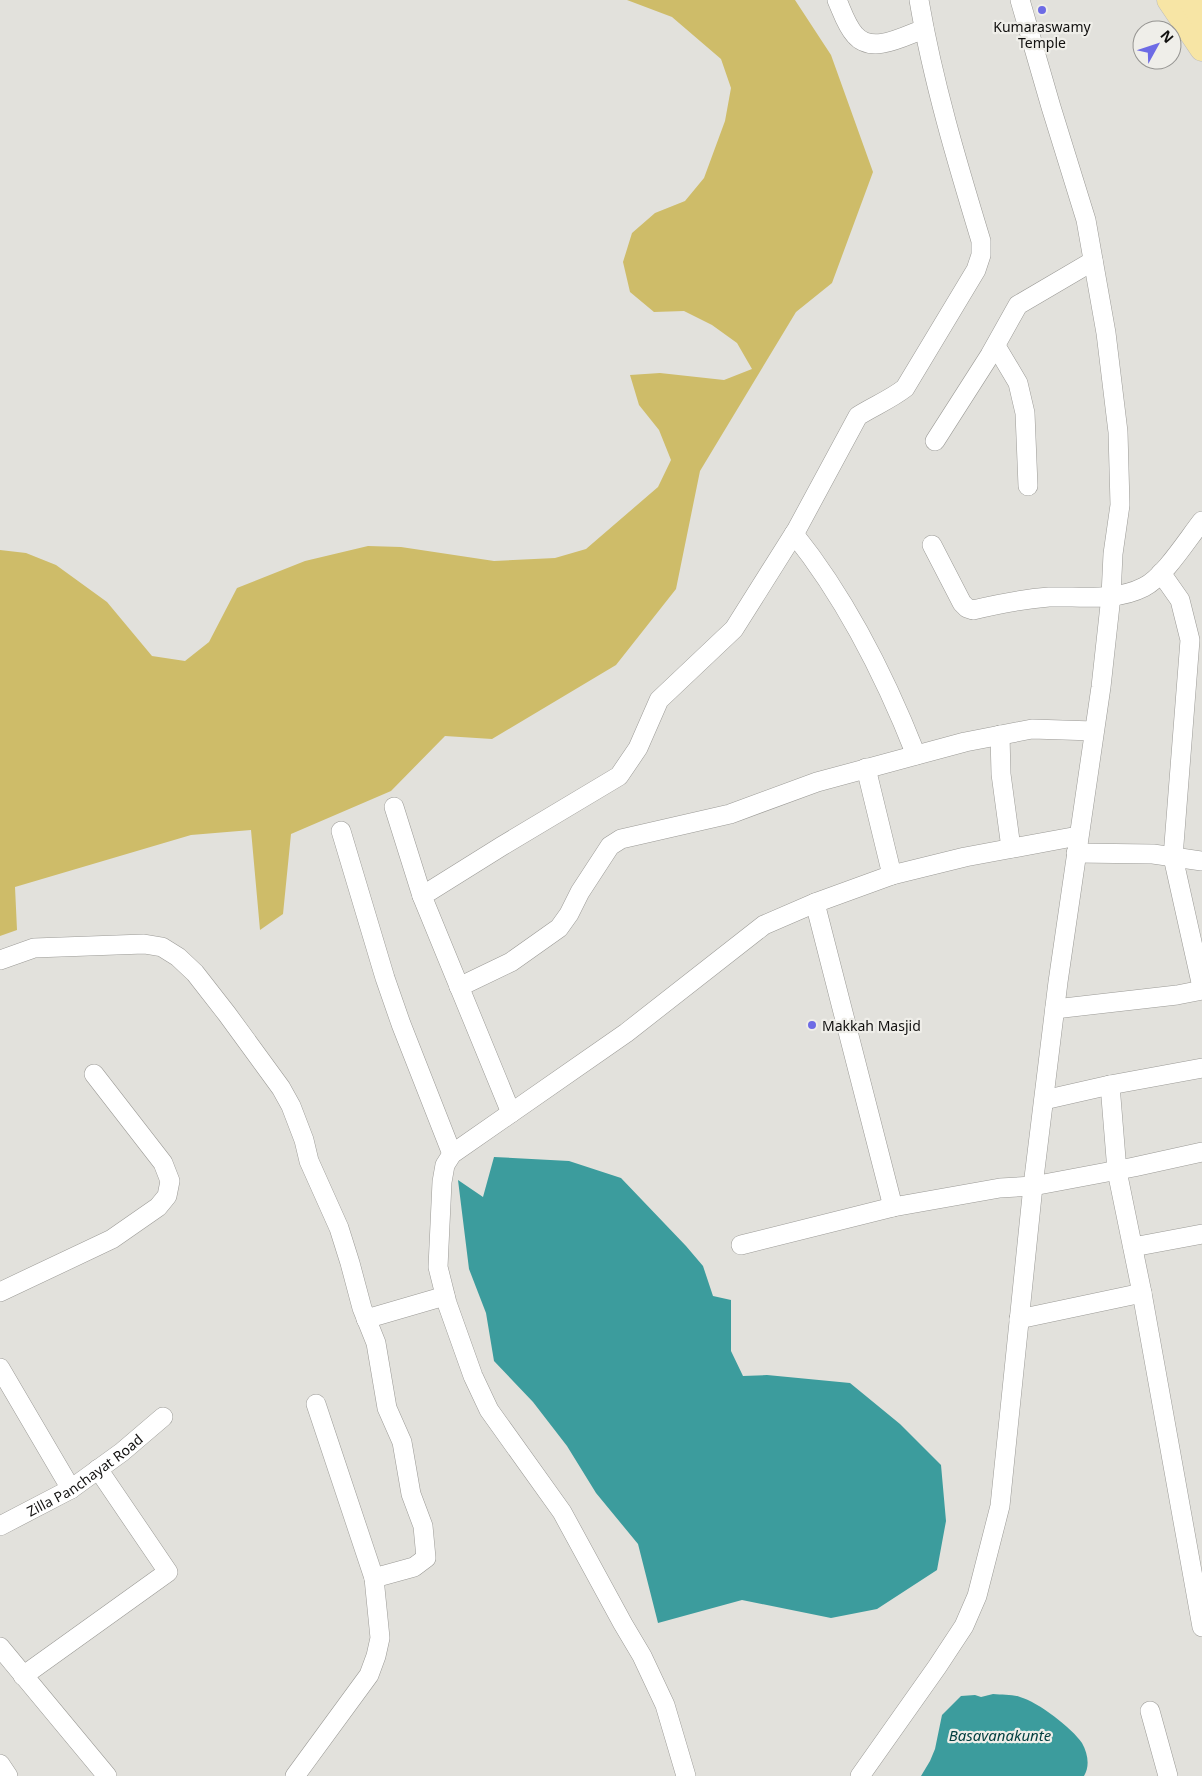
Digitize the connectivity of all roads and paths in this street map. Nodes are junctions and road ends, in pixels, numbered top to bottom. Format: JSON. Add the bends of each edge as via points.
{"nodes":[{"id":1,"x":837,"y":0,"type":"edge"},
{"id":2,"x":919,"y":0,"type":"edge"},
{"id":3,"x":1020,"y":0,"type":"edge"},
{"id":4,"x":1169,"y":0,"type":"edge"},
{"id":5,"x":1190,"y":0,"type":"edge"},
{"id":6,"x":1202,"y":18,"type":"edge"},
{"id":7,"x":924,"y":29,"type":"junction"},
{"id":8,"x":1202,"y":49,"type":"edge"},
{"id":9,"x":1093,"y":261,"type":"junction"},
{"id":10,"x":996,"y":346,"type":"junction"},
{"id":11,"x":935,"y":441,"type":"dead end"},
{"id":12,"x":1028,"y":486,"type":"dead end"},
{"id":13,"x":1201,"y":525,"type":"edge"},
{"id":14,"x":794,"y":534,"type":"junction"},
{"id":15,"x":932,"y":545,"type":"dead end"},
{"id":16,"x":1161,"y":573,"type":"junction"},
{"id":17,"x":1111,"y":596,"type":"junction"},
{"id":18,"x":1094,"y":731,"type":"junction"},
{"id":19,"x":1000,"y":735,"type":"junction"},
{"id":20,"x":916,"y":755,"type":"junction"},
{"id":21,"x":866,"y":768,"type":"junction"},
{"id":22,"x":394,"y":806,"type":"dead end"},
{"id":23,"x":342,"y":831,"type":"dead end"},
{"id":24,"x":1077,"y":845,"type":"junction"},
{"id":25,"x":1011,"y":848,"type":"junction"},
{"id":26,"x":1173,"y":857,"type":"junction"},
{"id":27,"x":1202,"y":861,"type":"edge"},
{"id":28,"x":892,"y":875,"type":"junction"},
{"id":29,"x":422,"y":896,"type":"junction"},
{"id":30,"x":815,"y":902,"type":"junction"},
{"id":31,"x":0,"y":960,"type":"edge"},
{"id":32,"x":459,"y":987,"type":"junction"},
{"id":33,"x":1202,"y":988,"type":"edge"},
{"id":34,"x":1055,"y":1009,"type":"junction"},
{"id":35,"x":1202,"y":1068,"type":"edge"},
{"id":36,"x":94,"y":1074,"type":"dead end"},
{"id":37,"x":1110,"y":1085,"type":"junction"},
{"id":38,"x":1044,"y":1100,"type":"junction"},
{"id":39,"x":511,"y":1113,"type":"junction"},
{"id":40,"x":1202,"y":1152,"type":"edge"},
{"id":41,"x":452,"y":1154,"type":"junction"},
{"id":42,"x":1116,"y":1171,"type":"junction"},
{"id":43,"x":1033,"y":1186,"type":"junction"},
{"id":44,"x":893,"y":1207,"type":"junction"},
{"id":45,"x":1202,"y":1234,"type":"edge"},
{"id":46,"x":741,"y":1246,"type":"dead end"},
{"id":47,"x":1133,"y":1247,"type":"junction"},
{"id":48,"x":0,"y":1292,"type":"edge"},
{"id":49,"x":1142,"y":1293,"type":"junction"},
{"id":50,"x":445,"y":1296,"type":"junction"},
{"id":51,"x":366,"y":1319,"type":"junction"},
{"id":52,"x":1019,"y":1319,"type":"junction"},
{"id":53,"x":0,"y":1368,"type":"edge"},
{"id":54,"x":316,"y":1404,"type":"dead end"},
{"id":55,"x":163,"y":1417,"type":"dead end"},
{"id":56,"x":98,"y":1469,"type":"junction"},
{"id":57,"x":71,"y":1489,"type":"junction"},
{"id":58,"x":0,"y":1526,"type":"edge"},
{"id":59,"x":374,"y":1578,"type":"junction"},
{"id":60,"x":1202,"y":1627,"type":"edge"},
{"id":61,"x":0,"y":1647,"type":"edge"},
{"id":62,"x":23,"y":1676,"type":"junction"},
{"id":63,"x":1150,"y":1711,"type":"dead end"},
{"id":64,"x":0,"y":1764,"type":"edge"},
{"id":65,"x":8,"y":1776,"type":"edge"},
{"id":66,"x":107,"y":1776,"type":"edge"},
{"id":67,"x":295,"y":1776,"type":"edge"},
{"id":68,"x":686,"y":1776,"type":"edge"},
{"id":69,"x":860,"y":1776,"type":"edge"},
{"id":70,"x":1168,"y":1776,"type":"edge"}],
"edges":[{"from":1,"to":7,"type":"street","via":[[855,36],[866,43],[879,44]]},
{"from":2,"to":7,"type":"street"},
{"from":3,"to":9,"type":"street","via":[[1086,220]]},
{"from":4,"to":8,"type":"main road"},
{"from":5,"to":6,"type":"main road"},
{"from":7,"to":14,"type":"street","via":[[955,156],[982,241],[981,255],[976,270],[905,388],[858,416]]},
{"from":9,"to":10,"type":"street","via":[[1018,304]]},
{"from":9,"to":17,"type":"street","via":[[1118,432],[1120,505]]},
{"from":10,"to":11,"type":"street"},
{"from":10,"to":12,"type":"street","via":[[1018,382],[1025,413]]},
{"from":13,"to":16,"type":"street"},
{"from":14,"to":20,"type":"street","via":[[832,585],[876,664]]},
{"from":14,"to":29,"type":"street","via":[[734,629],[660,700],[638,748],[619,776]]},
{"from":15,"to":17,"type":"street","via":[[962,603],[973,610],[1022,600]]},
{"from":16,"to":17,"type":"street","via":[[1144,587]]},
{"from":16,"to":26,"type":"street","via":[[1180,600],[1190,640]]},
{"from":17,"to":18,"type":"street"},
{"from":18,"to":19,"type":"street","via":[[1032,729]]},
{"from":18,"to":24,"type":"street"},
{"from":19,"to":20,"type":"street"},
{"from":19,"to":25,"type":"street","via":[[1001,774]]},
{"from":20,"to":21,"type":"street"},
{"from":21,"to":28,"type":"street"},
{"from":21,"to":32,"type":"street","via":[[730,814],[621,839],[610,846],[559,928],[511,962]]},
{"from":22,"to":29,"type":"street"},
{"from":23,"to":41,"type":"street","via":[[385,978]]},
{"from":24,"to":25,"type":"street"},
{"from":24,"to":26,"type":"street"},
{"from":24,"to":34,"type":"street"},
{"from":25,"to":28,"type":"street"},
{"from":26,"to":27,"type":"street"},
{"from":26,"to":33,"type":"street"},
{"from":28,"to":30,"type":"street"},
{"from":29,"to":32,"type":"street"},
{"from":30,"to":39,"type":"street","via":[[764,925],[626,1033]]},
{"from":30,"to":44,"type":"street"},
{"from":31,"to":51,"type":"street","via":[[34,948],[144,944],[162,947],[195,973],[291,1106],[309,1161],[339,1228]]},
{"from":32,"to":39,"type":"street"},
{"from":33,"to":34,"type":"street"},
{"from":34,"to":38,"type":"street"},
{"from":35,"to":37,"type":"street"},
{"from":36,"to":48,"type":"street","via":[[163,1163],[170,1181],[167,1196],[158,1207],[112,1239]]},
{"from":37,"to":38,"type":"street"},
{"from":37,"to":42,"type":"street"},
{"from":38,"to":43,"type":"street"},
{"from":39,"to":41,"type":"street"},
{"from":40,"to":42,"type":"street"},
{"from":41,"to":50,"type":"street","via":[[445,1165],[442,1182],[438,1267]]},
{"from":42,"to":43,"type":"street"},
{"from":42,"to":47,"type":"street"},
{"from":43,"to":44,"type":"street","via":[[1000,1188]]},
{"from":43,"to":52,"type":"street"},
{"from":44,"to":46,"type":"street"},
{"from":45,"to":47,"type":"street"},
{"from":47,"to":49,"type":"street"},
{"from":49,"to":52,"type":"street"},
{"from":49,"to":60,"type":"street"},
{"from":50,"to":51,"type":"street"},
{"from":50,"to":68,"type":"street","via":[[472,1376],[489,1410],[562,1512],[642,1656],[665,1705]]},
{"from":51,"to":59,"type":"street","via":[[376,1343],[387,1408],[402,1442],[411,1494],[422,1526],[426,1558],[414,1567]]},
{"from":52,"to":69,"type":"street","via":[[1000,1506],[977,1596],[964,1626]]},
{"from":53,"to":57,"type":"street"},
{"from":54,"to":59,"type":"street"},
{"from":55,"to":56,"type":"street","name":"Zilla Panchayat Road"},
{"from":56,"to":57,"type":"street","name":"Zilla Panchayat Road"},
{"from":56,"to":62,"type":"street","via":[[168,1572]]},
{"from":57,"to":58,"type":"street","name":"Zilla Panchayat Road"},
{"from":59,"to":67,"type":"street","via":[[380,1638],[369,1675]]},
{"from":61,"to":62,"type":"street"},
{"from":62,"to":66,"type":"street"},
{"from":63,"to":70,"type":"street"},
{"from":64,"to":65,"type":"street"}]}
